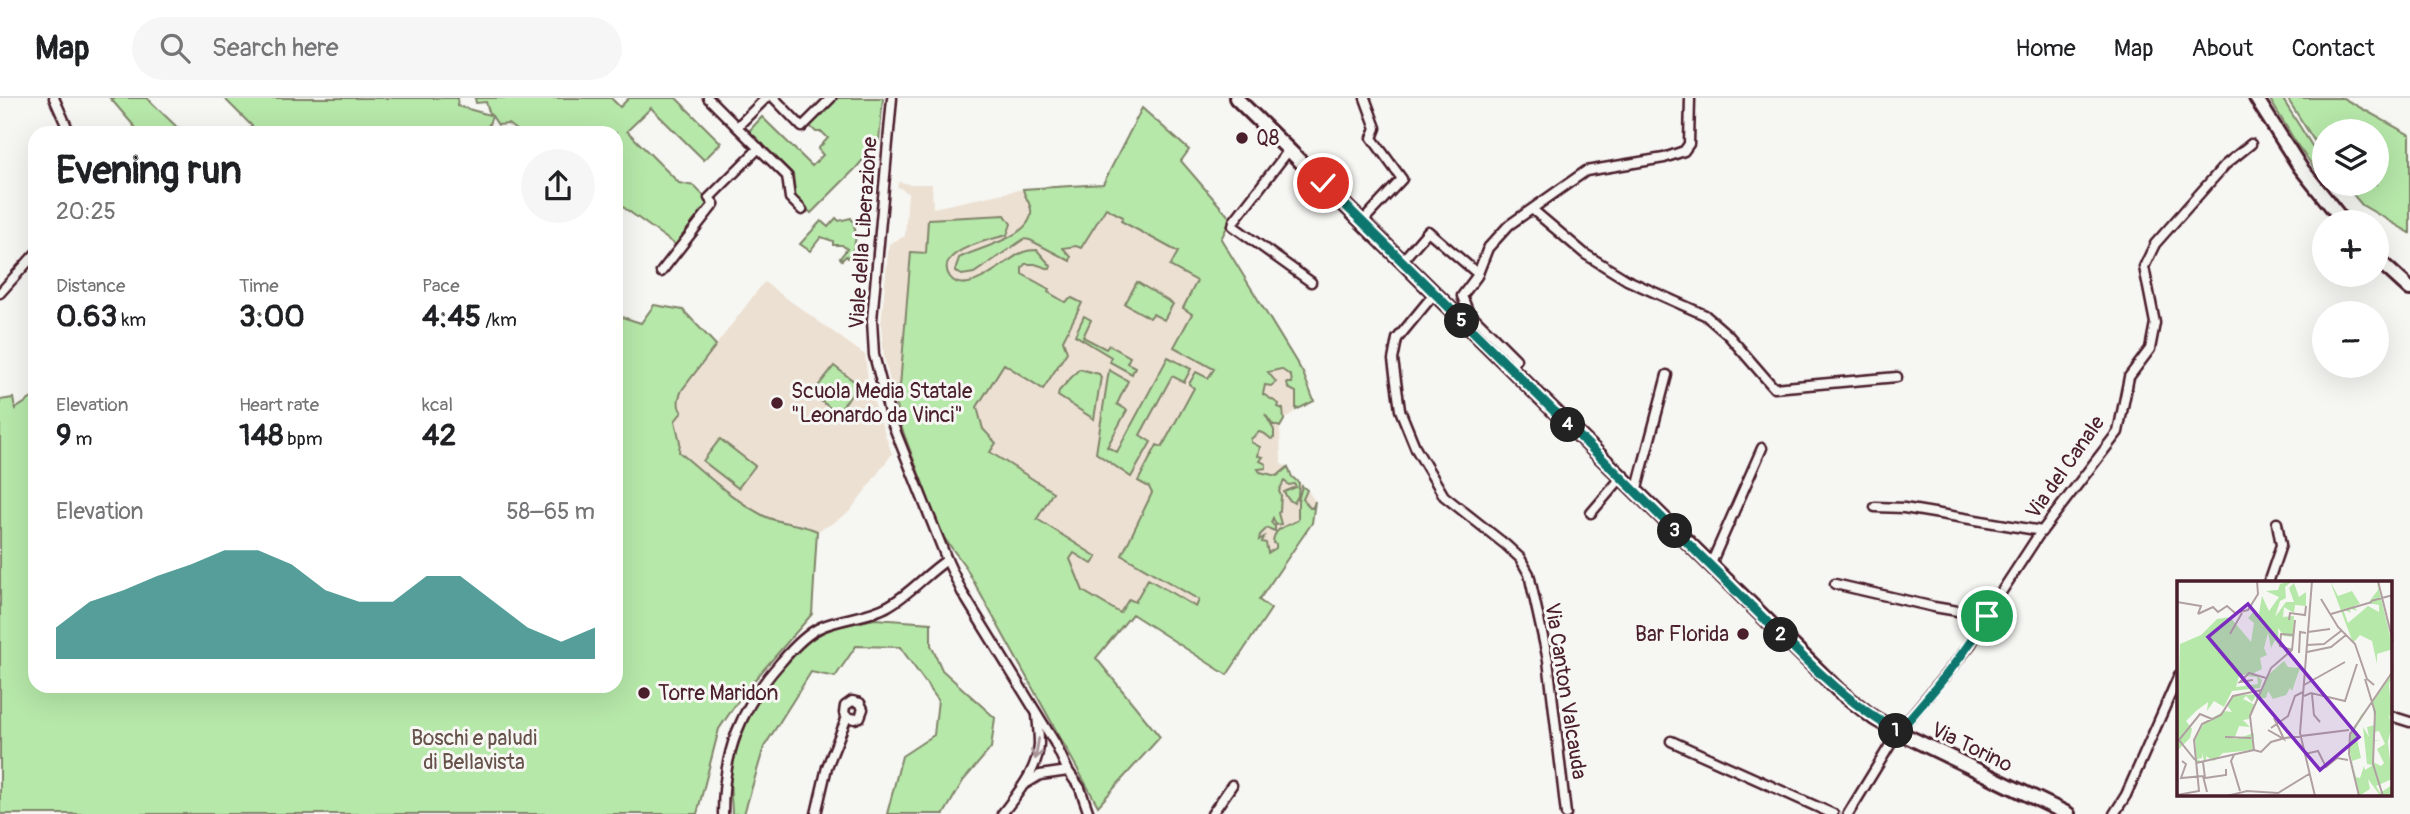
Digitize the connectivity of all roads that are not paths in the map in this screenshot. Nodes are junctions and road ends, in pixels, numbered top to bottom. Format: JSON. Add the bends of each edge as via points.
{"nodes":[{"id":1,"x":54,"y":98,"type":"edge"},
{"id":2,"x":708,"y":98,"type":"edge"},
{"id":3,"x":766,"y":98,"type":"edge"},
{"id":4,"x":774,"y":98,"type":"edge"},
{"id":5,"x":831,"y":98,"type":"edge"},
{"id":6,"x":892,"y":98,"type":"edge"},
{"id":7,"x":1236,"y":98,"type":"edge"},
{"id":8,"x":1365,"y":98,"type":"edge"},
{"id":9,"x":1690,"y":98,"type":"edge"},
{"id":10,"x":2256,"y":98,"type":"edge"},
{"id":11,"x":67,"y":126,"type":"edge"},
{"id":12,"x":737,"y":127,"type":"junction"},
{"id":13,"x":2251,"y":144,"type":"dead end"},
{"id":14,"x":758,"y":148,"type":"junction"},
{"id":15,"x":1289,"y":150,"type":"junction"},
{"id":16,"x":802,"y":210,"type":"dead end"},
{"id":17,"x":1533,"y":210,"type":"junction"},
{"id":18,"x":2335,"y":210,"type":"edge"},
{"id":19,"x":1362,"y":222,"type":"junction"},
{"id":20,"x":1402,"y":261,"type":"junction"},
{"id":21,"x":28,"y":262,"type":"edge"},
{"id":22,"x":2389,"y":270,"type":"edge"},
{"id":23,"x":661,"y":272,"type":"dead end"},
{"id":24,"x":1478,"y":274,"type":"junction"},
{"id":25,"x":1311,"y":282,"type":"dead end"},
{"id":26,"x":2410,"y":289,"type":"edge"},
{"id":27,"x":0,"y":293,"type":"edge"},
{"id":28,"x":1434,"y":294,"type":"junction"},
{"id":29,"x":1510,"y":367,"type":"junction"},
{"id":30,"x":1667,"y":375,"type":"dead end"},
{"id":31,"x":1897,"y":377,"type":"dead end"},
{"id":32,"x":1762,"y":448,"type":"dead end"},
{"id":33,"x":1621,"y":478,"type":"junction"},
{"id":34,"x":1636,"y":492,"type":"junction"},
{"id":35,"x":1875,"y":508,"type":"dead end"},
{"id":36,"x":1591,"y":513,"type":"dead end"},
{"id":37,"x":2277,"y":523,"type":"dead end"},
{"id":38,"x":2042,"y":531,"type":"junction"},
{"id":39,"x":947,"y":560,"type":"junction"},
{"id":40,"x":1710,"y":566,"type":"junction"},
{"id":41,"x":2269,"y":581,"type":"edge"},
{"id":42,"x":1835,"y":584,"type":"dead end"},
{"id":43,"x":1987,"y":616,"type":"junction"},
{"id":44,"x":2177,"y":680,"type":"edge"},
{"id":45,"x":1037,"y":712,"type":"junction"},
{"id":46,"x":2392,"y":716,"type":"edge"},
{"id":47,"x":847,"y":717,"type":"dead end"},
{"id":48,"x":2410,"y":722,"type":"edge"},
{"id":49,"x":1898,"y":732,"type":"junction"},
{"id":50,"x":1671,"y":741,"type":"dead end"},
{"id":51,"x":1068,"y":771,"type":"junction"},
{"id":52,"x":1024,"y":783,"type":"junction"},
{"id":53,"x":1232,"y":785,"type":"dead end"},
{"id":54,"x":723,"y":814,"type":"edge"},
{"id":55,"x":816,"y":814,"type":"edge"},
{"id":56,"x":1002,"y":814,"type":"edge"},
{"id":57,"x":1089,"y":814,"type":"edge"},
{"id":58,"x":1212,"y":814,"type":"edge"},
{"id":59,"x":1566,"y":814,"type":"edge"},
{"id":60,"x":1833,"y":814,"type":"edge"},
{"id":61,"x":1848,"y":814,"type":"edge"},
{"id":62,"x":2068,"y":814,"type":"edge"},
{"id":63,"x":2114,"y":814,"type":"edge"}],
"edges":[{"from":1,"to":11,"type":"street"},
{"from":2,"to":12,"type":"street"},
{"from":3,"to":12,"type":"street"},
{"from":4,"to":5,"type":"street","via":[[802,127]]},
{"from":6,"to":39,"type":"street","name":"Viale della Liberazione","via":[[873,291],[874,355],[891,420]]},
{"from":7,"to":15,"type":"street","name":"Via Torino"},
{"from":8,"to":19,"type":"street","via":[[1376,128],[1372,138],[1402,179]]},
{"from":9,"to":17,"type":"street","via":[[1685,151],[1586,171]]},
{"from":10,"to":18,"type":"street"},
{"from":12,"to":14,"type":"street"},
{"from":13,"to":38,"type":"street","name":"Via del Canale","via":[[2225,165],[2155,244],[2144,267],[2155,323],[2150,349],[2129,377],[2118,432]]},
{"from":14,"to":16,"type":"street","via":[[788,176],[790,198]]},
{"from":14,"to":23,"type":"street","via":[[709,198],[714,204]]},
{"from":15,"to":19,"type":"street","name":"Via Torino"},
{"from":15,"to":25,"type":"street","via":[[1233,226]]},
{"from":17,"to":24,"type":"street","via":[[1509,225],[1488,248]]},
{"from":17,"to":31,"type":"street","via":[[1595,261],[1705,315],[1774,388]]},
{"from":19,"to":20,"type":"street","name":"Via Torino"},
{"from":20,"to":24,"type":"street","via":[[1427,231]]},
{"from":20,"to":28,"type":"street","name":"Via Torino"},
{"from":21,"to":27,"type":"street"},
{"from":22,"to":26,"type":"street"},
{"from":24,"to":29,"type":"street","via":[[1462,296],[1464,303],[1513,354],[1516,359]]},
{"from":28,"to":29,"type":"street","name":"Via Torino"},
{"from":28,"to":59,"type":"street","name":"Via Canton Valcauda","via":[[1397,339],[1393,360],[1400,410],[1416,449],[1444,496],[1513,551],[1529,574],[1548,660]]},
{"from":29,"to":33,"type":"street","name":"Via Torino"},
{"from":30,"to":34,"type":"street"},
{"from":32,"to":40,"type":"street"},
{"from":33,"to":34,"type":"street","name":"Via Torino"},
{"from":33,"to":36,"type":"street"},
{"from":34,"to":40,"type":"street","name":"Via Torino"},
{"from":35,"to":38,"type":"street","via":[[1904,508]]},
{"from":37,"to":41,"type":"street","via":[[2281,545]]},
{"from":38,"to":43,"type":"street","name":"Via del Canale"},
{"from":39,"to":45,"type":"street","name":"Viale della Liberazione"},
{"from":39,"to":54,"type":"street","via":[[885,608],[820,628],[794,647],[768,676],[749,702],[727,762]]},
{"from":40,"to":49,"type":"street","name":"Via Torino","via":[[1838,690]]},
{"from":42,"to":43,"type":"street"},
{"from":43,"to":49,"type":"street","name":"Via del Canale","via":[[1947,676]]},
{"from":44,"to":63,"type":"street"},
{"from":45,"to":51,"type":"street","name":"Viale della Liberazione"},
{"from":45,"to":52,"type":"street","one_way":true,"via":[[1039,747]]},
{"from":46,"to":48,"type":"street"},
{"from":47,"to":55,"type":"street","via":[[827,767]]},
{"from":49,"to":61,"type":"street","name":"Via del Canale"},
{"from":49,"to":62,"type":"street","name":"Via Torino"},
{"from":50,"to":60,"type":"street"},
{"from":51,"to":52,"type":"street","via":[[1040,775]]},
{"from":51,"to":57,"type":"street","name":"Viale della Liberazione"},
{"from":52,"to":56,"type":"street"},
{"from":53,"to":58,"type":"street"}]}
